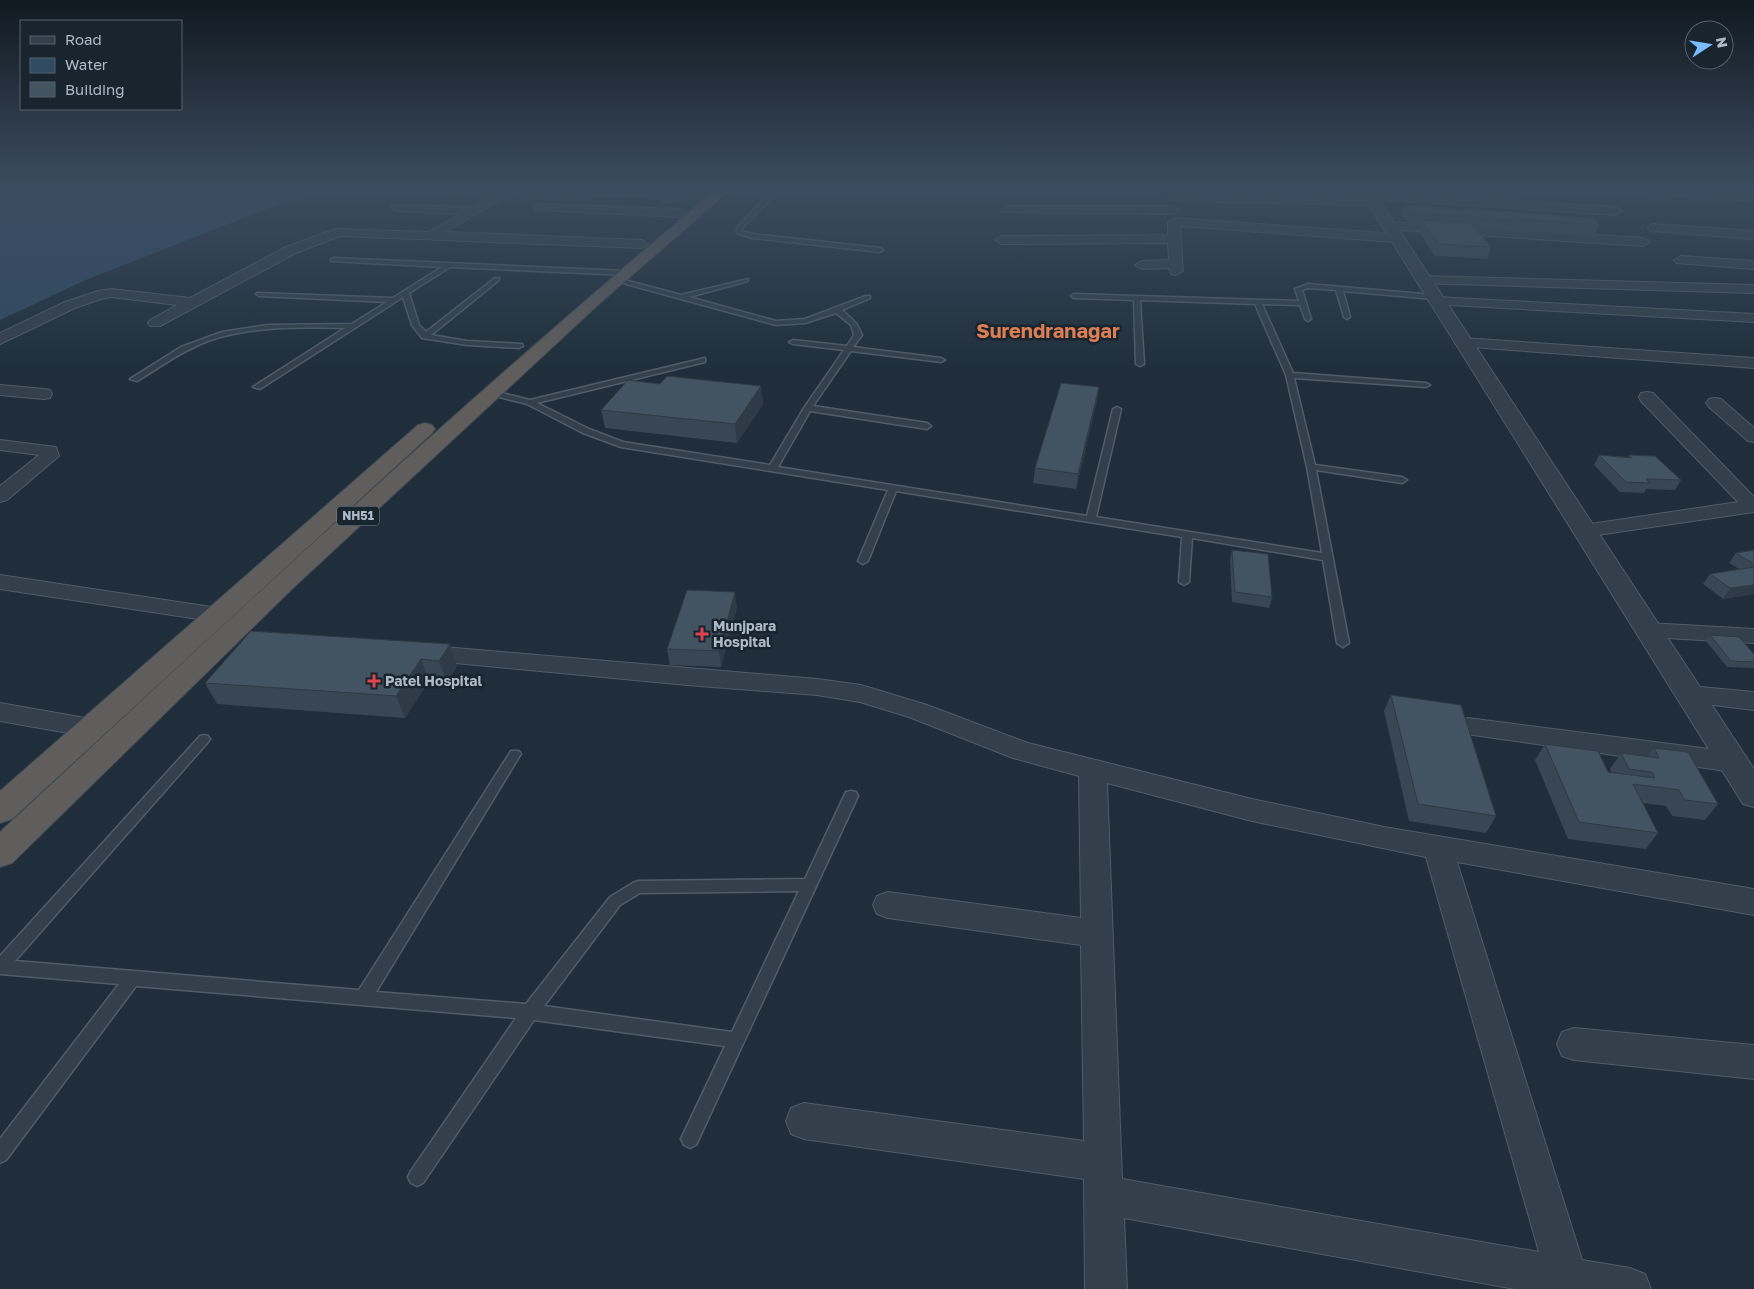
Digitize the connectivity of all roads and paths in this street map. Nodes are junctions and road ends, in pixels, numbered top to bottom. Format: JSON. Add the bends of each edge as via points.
{"nodes":[{"id":1,"x":293,"y":249,"type":"edge"},
{"id":2,"x":638,"y":249,"type":"edge"},
{"id":3,"x":647,"y":249,"type":"edge"},
{"id":4,"x":872,"y":249,"type":"edge"},
{"id":5,"x":1175,"y":249,"type":"edge"},
{"id":6,"x":1403,"y":249,"type":"edge"},
{"id":7,"x":880,"y":250,"type":"dead end"},
{"id":8,"x":333,"y":260,"type":"dead end"},
{"id":9,"x":1681,"y":260,"type":"dead end"},
{"id":10,"x":449,"y":265,"type":"junction"},
{"id":11,"x":1142,"y":265,"type":"dead end"},
{"id":12,"x":1754,"y":265,"type":"edge"},
{"id":13,"x":617,"y":275,"type":"junction"},
{"id":14,"x":497,"y":279,"type":"dead end"},
{"id":15,"x":746,"y":280,"type":"dead end"},
{"id":16,"x":1340,"y":289,"type":"junction"},
{"id":17,"x":1754,"y":289,"type":"edge"},
{"id":18,"x":405,"y":292,"type":"junction"},
{"id":19,"x":1431,"y":293,"type":"junction"},
{"id":20,"x":259,"y":294,"type":"dead end"},
{"id":21,"x":1074,"y":296,"type":"dead end"},
{"id":22,"x":683,"y":297,"type":"junction"},
{"id":23,"x":868,"y":297,"type":"dead end"},
{"id":24,"x":1137,"y":298,"type":"junction"},
{"id":25,"x":394,"y":300,"type":"junction"},
{"id":26,"x":1257,"y":301,"type":"junction"},
{"id":27,"x":1303,"y":302,"type":"junction"},
{"id":28,"x":194,"y":303,"type":"junction"},
{"id":29,"x":837,"y":310,"type":"junction"},
{"id":30,"x":1347,"y":316,"type":"dead end"},
{"id":31,"x":1754,"y":318,"type":"edge"},
{"id":32,"x":1308,"y":319,"type":"dead end"},
{"id":33,"x":155,"y":323,"type":"dead end"},
{"id":34,"x":353,"y":326,"type":"junction"},
{"id":35,"x":425,"y":336,"type":"junction"},
{"id":36,"x":0,"y":339,"type":"edge"},
{"id":37,"x":793,"y":342,"type":"dead end"},
{"id":38,"x":1464,"y":343,"type":"junction"},
{"id":39,"x":519,"y":346,"type":"junction"},
{"id":40,"x":849,"y":349,"type":"junction"},
{"id":41,"x":702,"y":360,"type":"dead end"},
{"id":42,"x":941,"y":360,"type":"dead end"},
{"id":43,"x":1754,"y":363,"type":"edge"},
{"id":44,"x":1140,"y":364,"type":"dead end"},
{"id":45,"x":1290,"y":375,"type":"junction"},
{"id":46,"x":134,"y":379,"type":"dead end"},
{"id":47,"x":1426,"y":385,"type":"dead end"},
{"id":48,"x":257,"y":387,"type":"dead end"},
{"id":49,"x":0,"y":390,"type":"edge"},
{"id":50,"x":494,"y":393,"type":"junction"},
{"id":51,"x":44,"y":394,"type":"dead end"},
{"id":52,"x":1647,"y":397,"type":"dead end"},
{"id":53,"x":530,"y":402,"type":"junction"},
{"id":54,"x":1715,"y":403,"type":"dead end"},
{"id":55,"x":808,"y":408,"type":"junction"},
{"id":56,"x":1117,"y":409,"type":"dead end"},
{"id":57,"x":927,"y":426,"type":"dead end"},
{"id":58,"x":1754,"y":437,"type":"edge"},
{"id":59,"x":0,"y":445,"type":"edge"},
{"id":60,"x":773,"y":468,"type":"junction"},
{"id":61,"x":1311,"y":468,"type":"junction"},
{"id":62,"x":1402,"y":480,"type":"dead end"},
{"id":63,"x":893,"y":488,"type":"junction"},
{"id":64,"x":4,"y":490,"type":"edge"},
{"id":65,"x":1753,"y":506,"type":"edge"},
{"id":66,"x":1091,"y":519,"type":"junction"},
{"id":67,"x":1584,"y":531,"type":"junction"},
{"id":68,"x":1187,"y":535,"type":"junction"},
{"id":69,"x":1326,"y":557,"type":"junction"},
{"id":70,"x":863,"y":561,"type":"dead end"},
{"id":71,"x":0,"y":582,"type":"edge"},
{"id":72,"x":1184,"y":582,"type":"dead end"},
{"id":73,"x":223,"y":625,"type":"junction"},
{"id":74,"x":1648,"y":630,"type":"junction"},
{"id":75,"x":1754,"y":636,"type":"edge"},
{"id":76,"x":259,"y":638,"type":"edge"},
{"id":77,"x":1343,"y":643,"type":"dead end"},
{"id":78,"x":398,"y":651,"type":"edge"},
{"id":79,"x":1690,"y":695,"type":"junction"},
{"id":80,"x":1754,"y":701,"type":"edge"},
{"id":81,"x":0,"y":712,"type":"edge"},
{"id":82,"x":91,"y":728,"type":"junction"},
{"id":83,"x":1468,"y":728,"type":"edge"},
{"id":84,"x":204,"y":739,"type":"dead end"},
{"id":85,"x":515,"y":754,"type":"dead end"},
{"id":86,"x":1733,"y":762,"type":"junction"},
{"id":87,"x":1093,"y":769,"type":"junction"},
{"id":88,"x":1754,"y":795,"type":"edge"},
{"id":89,"x":851,"y":796,"type":"dead end"},
{"id":90,"x":0,"y":810,"type":"edge"},
{"id":91,"x":1438,"y":848,"type":"junction"},
{"id":92,"x":0,"y":852,"type":"edge"},
{"id":93,"x":809,"y":885,"type":"junction"},
{"id":94,"x":1754,"y":902,"type":"edge"},
{"id":95,"x":888,"y":905,"type":"dead end"},
{"id":96,"x":1097,"y":934,"type":"junction"},
{"id":97,"x":0,"y":967,"type":"edge"},
{"id":98,"x":132,"y":979,"type":"junction"},
{"id":99,"x":362,"y":998,"type":"junction"},
{"id":100,"x":530,"y":1012,"type":"junction"},
{"id":101,"x":736,"y":1040,"type":"junction"},
{"id":102,"x":1574,"y":1044,"type":"dead end"},
{"id":103,"x":1754,"y":1062,"type":"edge"},
{"id":104,"x":804,"y":1122,"type":"dead end"},
{"id":105,"x":690,"y":1139,"type":"dead end"},
{"id":106,"x":0,"y":1154,"type":"edge"},
{"id":107,"x":417,"y":1177,"type":"dead end"},
{"id":108,"x":1103,"y":1179,"type":"junction"},
{"id":109,"x":1568,"y":1278,"type":"junction"},
{"id":110,"x":1106,"y":1289,"type":"edge"},
{"id":111,"x":1630,"y":1289,"type":"edge"}],
"edges":[{"from":1,"to":28,"type":"street"},
{"from":2,"to":13,"type":"highway","number":"NH51"},
{"from":3,"to":13,"type":"highway","number":"NH51"},
{"from":4,"to":7,"type":"lane"},
{"from":5,"to":11,"type":"street","via":[[1176,267]]},
{"from":6,"to":19,"type":"street"},
{"from":8,"to":10,"type":"lane"},
{"from":9,"to":12,"type":"street"},
{"from":10,"to":13,"type":"lane"},
{"from":10,"to":18,"type":"lane"},
{"from":13,"to":22,"type":"lane"},
{"from":13,"to":39,"type":"highway","number":"NH51"},
{"from":13,"to":50,"type":"highway","number":"NH51"},
{"from":14,"to":35,"type":"lane"},
{"from":15,"to":22,"type":"lane"},
{"from":16,"to":19,"type":"lane"},
{"from":16,"to":27,"type":"lane","via":[[1302,287],[1298,290]]},
{"from":16,"to":30,"type":"lane"},
{"from":17,"to":19,"type":"street"},
{"from":18,"to":25,"type":"lane"},
{"from":18,"to":35,"type":"lane","via":[[419,331]]},
{"from":19,"to":31,"type":"street"},
{"from":19,"to":38,"type":"street"},
{"from":20,"to":25,"type":"lane"},
{"from":21,"to":24,"type":"lane"},
{"from":22,"to":29,"type":"lane","via":[[776,323],[805,321]]},
{"from":23,"to":29,"type":"lane"},
{"from":24,"to":26,"type":"lane"},
{"from":24,"to":44,"type":"lane"},
{"from":25,"to":34,"type":"lane"},
{"from":26,"to":27,"type":"lane"},
{"from":26,"to":45,"type":"lane"},
{"from":27,"to":32,"type":"lane"},
{"from":28,"to":33,"type":"street"},
{"from":28,"to":36,"type":"street","via":[[102,294],[82,300]]},
{"from":29,"to":40,"type":"lane","via":[[857,328],[858,335]]},
{"from":34,"to":46,"type":"lane","via":[[278,325],[225,334],[184,349]]},
{"from":34,"to":48,"type":"lane"},
{"from":35,"to":39,"type":"lane"},
{"from":37,"to":40,"type":"lane"},
{"from":38,"to":43,"type":"street"},
{"from":38,"to":67,"type":"street"},
{"from":39,"to":73,"type":"highway","number":"NH51"},
{"from":40,"to":42,"type":"lane"},
{"from":40,"to":55,"type":"lane"},
{"from":41,"to":53,"type":"lane"},
{"from":45,"to":47,"type":"lane"},
{"from":45,"to":61,"type":"lane"},
{"from":49,"to":51,"type":"street"},
{"from":50,"to":53,"type":"lane"},
{"from":50,"to":73,"type":"highway","number":"NH51"},
{"from":52,"to":65,"type":"street"},
{"from":53,"to":60,"type":"lane","via":[[621,444]]},
{"from":54,"to":58,"type":"street"},
{"from":55,"to":57,"type":"lane"},
{"from":55,"to":60,"type":"lane"},
{"from":56,"to":66,"type":"lane"},
{"from":59,"to":64,"type":"street","via":[[49,451],[50,456]]},
{"from":60,"to":63,"type":"lane"},
{"from":61,"to":62,"type":"lane"},
{"from":61,"to":69,"type":"lane"},
{"from":63,"to":66,"type":"lane"},
{"from":63,"to":70,"type":"lane"},
{"from":65,"to":67,"type":"street"},
{"from":66,"to":68,"type":"lane"},
{"from":67,"to":74,"type":"street"},
{"from":68,"to":69,"type":"lane"},
{"from":68,"to":72,"type":"lane"},
{"from":69,"to":77,"type":"lane"},
{"from":71,"to":73,"type":"street"},
{"from":73,"to":76,"type":"street"},
{"from":73,"to":82,"type":"highway","number":"NH51"},
{"from":73,"to":92,"type":"highway","number":"NH51"},
{"from":74,"to":75,"type":"street"},
{"from":74,"to":79,"type":"street"},
{"from":78,"to":87,"type":"street","via":[[853,692],[887,700],[1022,751]]},
{"from":79,"to":80,"type":"street"},
{"from":79,"to":86,"type":"street"},
{"from":81,"to":82,"type":"street"},
{"from":82,"to":90,"type":"highway","number":"NH51"},
{"from":83,"to":86,"type":"street"},
{"from":84,"to":97,"type":"lane"},
{"from":85,"to":99,"type":"lane"},
{"from":86,"to":88,"type":"street"},
{"from":87,"to":91,"type":"street","via":[[1252,810]]},
{"from":87,"to":96,"type":"street"},
{"from":89,"to":93,"type":"lane"},
{"from":91,"to":94,"type":"street"},
{"from":91,"to":109,"type":"street"},
{"from":93,"to":100,"type":"lane","via":[[638,887],[615,901]]},
{"from":93,"to":101,"type":"lane"},
{"from":95,"to":96,"type":"street"},
{"from":96,"to":108,"type":"street"},
{"from":97,"to":98,"type":"lane"},
{"from":98,"to":99,"type":"lane"},
{"from":98,"to":106,"type":"lane"},
{"from":99,"to":100,"type":"lane"},
{"from":100,"to":101,"type":"lane"},
{"from":100,"to":107,"type":"lane"},
{"from":101,"to":105,"type":"lane"},
{"from":102,"to":103,"type":"street"},
{"from":104,"to":108,"type":"street"},
{"from":108,"to":109,"type":"street"},
{"from":108,"to":110,"type":"street"},
{"from":109,"to":111,"type":"street"}]}
